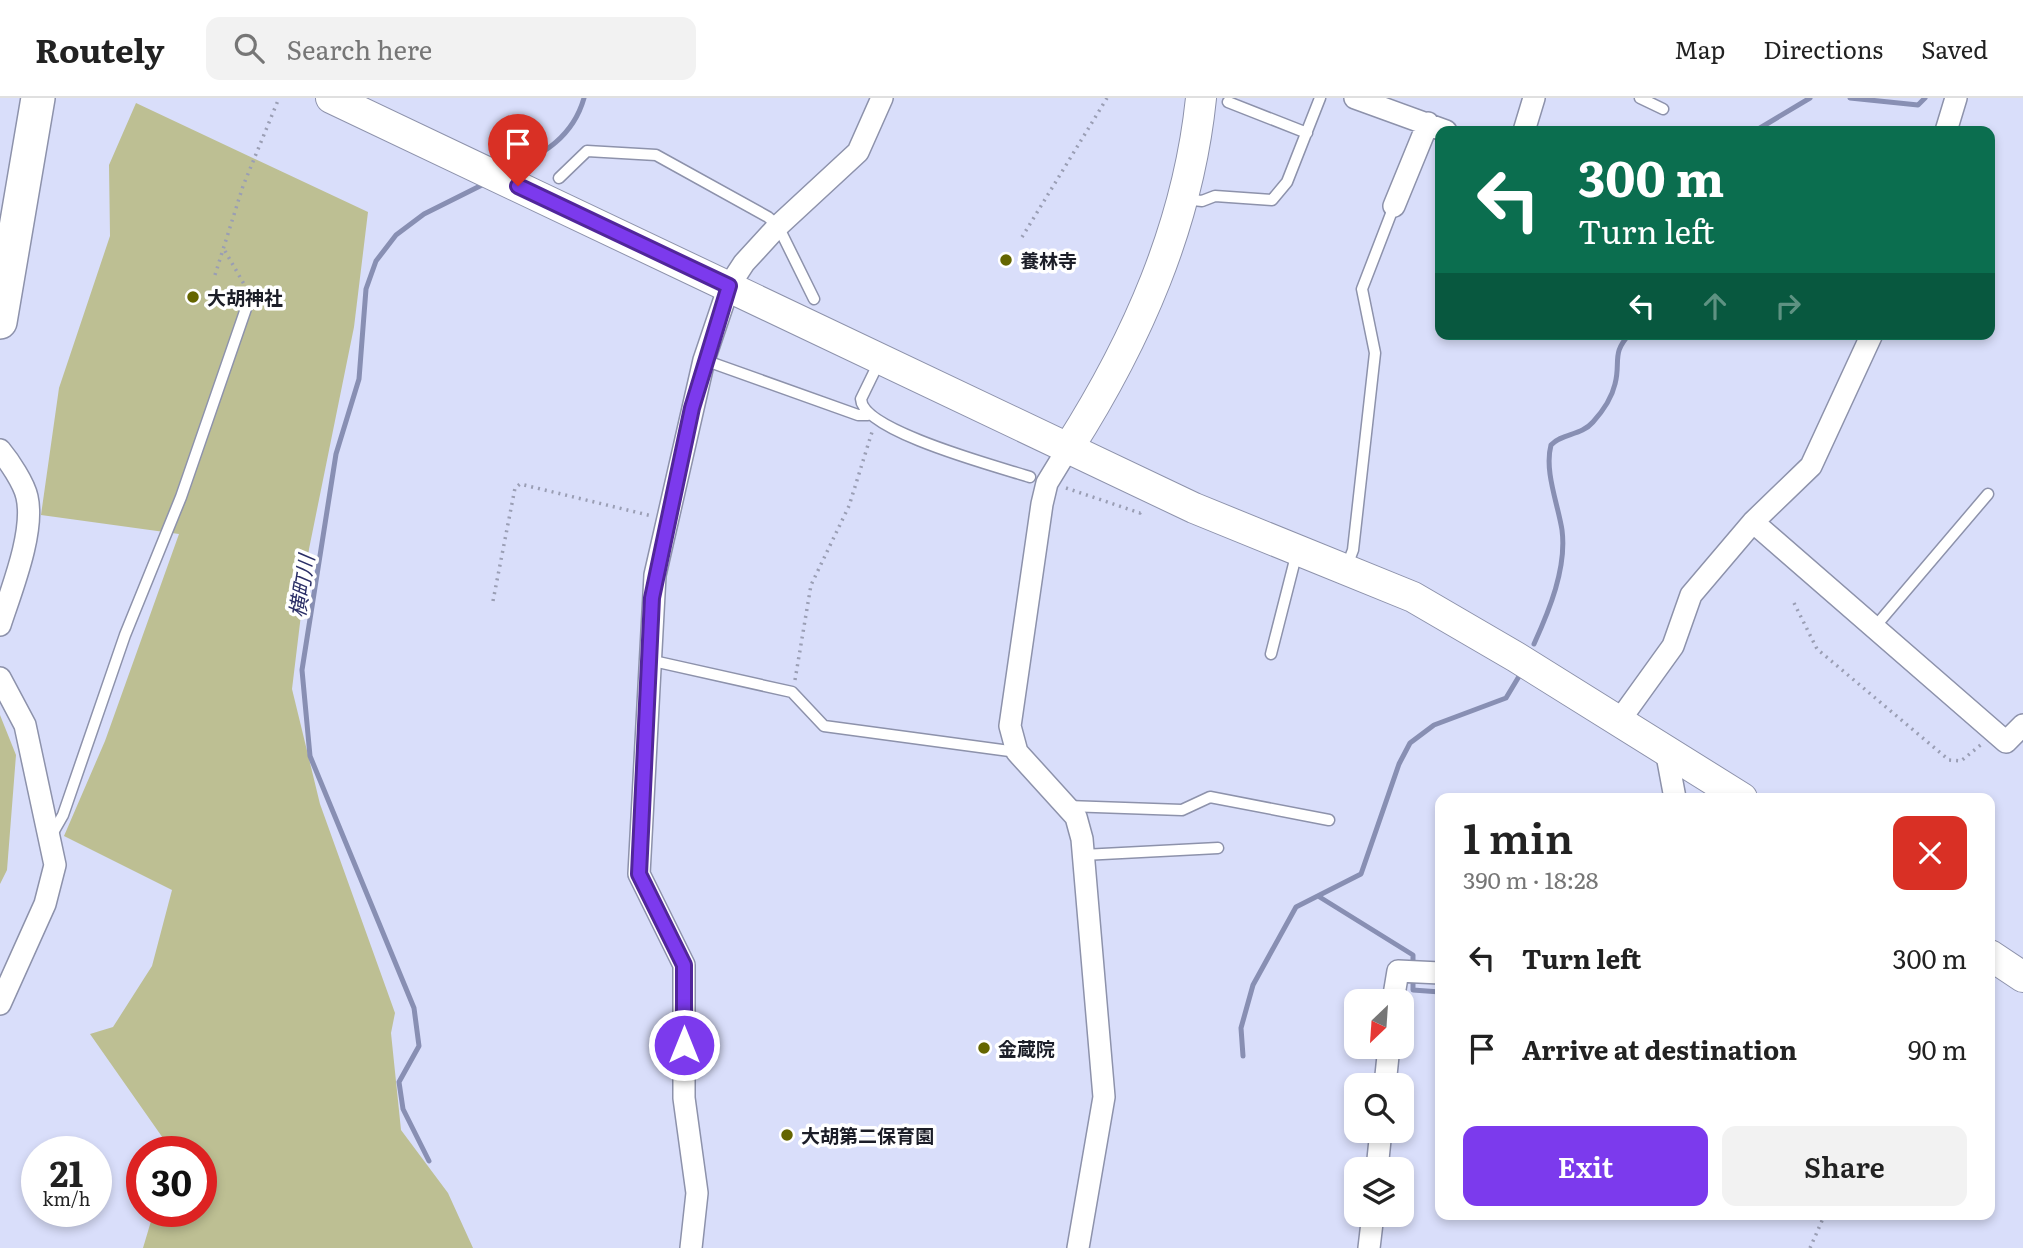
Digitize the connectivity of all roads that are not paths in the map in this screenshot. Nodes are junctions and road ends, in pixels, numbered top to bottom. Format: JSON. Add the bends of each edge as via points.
{"nodes":[{"id":1,"x":38,"y":98,"type":"edge"},
{"id":2,"x":331,"y":98,"type":"edge"},
{"id":3,"x":883,"y":98,"type":"edge"},
{"id":4,"x":1321,"y":98,"type":"edge"},
{"id":5,"x":1355,"y":98,"type":"edge"},
{"id":6,"x":1534,"y":98,"type":"edge"},
{"id":7,"x":1640,"y":98,"type":"edge"},
{"id":8,"x":1956,"y":98,"type":"edge"},
{"id":9,"x":1214,"y":100,"type":"edge"},
{"id":10,"x":1663,"y":109,"type":"dead end"},
{"id":11,"x":1435,"y":126,"type":"edge"},
{"id":12,"x":1526,"y":126,"type":"edge"},
{"id":13,"x":1948,"y":126,"type":"edge"},
{"id":14,"x":1435,"y":131,"type":"edge"},
{"id":15,"x":1307,"y":133,"type":"junction"},
{"id":16,"x":559,"y":178,"type":"dead end"},
{"id":17,"x":1184,"y":199,"type":"junction"},
{"id":18,"x":1394,"y":206,"type":"joint"},
{"id":19,"x":778,"y":226,"type":"junction"},
{"id":20,"x":729,"y":286,"type":"junction"},
{"id":21,"x":251,"y":294,"type":"road end"},
{"id":22,"x":814,"y":299,"type":"dead end"},
{"id":23,"x":0,"y":322,"type":"edge"},
{"id":24,"x":1869,"y":340,"type":"edge"},
{"id":25,"x":880,"y":358,"type":"junction"},
{"id":26,"x":704,"y":360,"type":"junction"},
{"id":27,"x":871,"y":417,"type":"junction"},
{"id":28,"x":1069,"y":447,"type":"junction"},
{"id":29,"x":0,"y":450,"type":"edge"},
{"id":30,"x":1030,"y":477,"type":"dead end"},
{"id":31,"x":1988,"y":494,"type":"dead end"},
{"id":32,"x":1753,"y":522,"type":"junction"},
{"id":33,"x":1297,"y":549,"type":"junction"},
{"id":34,"x":1346,"y":568,"type":"junction"},
{"id":35,"x":0,"y":625,"type":"edge"},
{"id":36,"x":1874,"y":628,"type":"junction"},
{"id":37,"x":1271,"y":654,"type":"dead end"},
{"id":38,"x":649,"y":660,"type":"junction"},
{"id":39,"x":0,"y":678,"type":"edge"},
{"id":40,"x":1619,"y":721,"type":"junction"},
{"id":41,"x":2023,"y":725,"type":"edge"},
{"id":42,"x":1666,"y":750,"type":"junction"},
{"id":43,"x":1017,"y":752,"type":"junction"},
{"id":44,"x":1674,"y":793,"type":"edge"},
{"id":45,"x":1734,"y":793,"type":"edge"},
{"id":46,"x":1067,"y":806,"type":"junction"},
{"id":47,"x":1329,"y":820,"type":"dead end"},
{"id":48,"x":51,"y":836,"type":"junction"},
{"id":49,"x":1218,"y":848,"type":"dead end"},
{"id":50,"x":1083,"y":855,"type":"junction"},
{"id":51,"x":1995,"y":958,"type":"edge"},
{"id":52,"x":1435,"y":973,"type":"edge"},
{"id":53,"x":2023,"y":977,"type":"edge"},
{"id":54,"x":1395,"y":989,"type":"edge"},
{"id":55,"x":0,"y":1004,"type":"edge"},
{"id":56,"x":1371,"y":1227,"type":"edge"},
{"id":57,"x":691,"y":1248,"type":"edge"},
{"id":58,"x":1078,"y":1248,"type":"edge"},
{"id":59,"x":1369,"y":1248,"type":"edge"}],
"edges":[{"from":1,"to":23,"type":"main road"},
{"from":2,"to":20,"type":"street"},
{"from":3,"to":19,"type":"street","via":[[858,152]]},
{"from":4,"to":15,"type":"lane"},
{"from":5,"to":11,"type":"street"},
{"from":6,"to":12,"type":"street"},
{"from":7,"to":10,"type":"lane"},
{"from":8,"to":13,"type":"street"},
{"from":9,"to":15,"type":"lane"},
{"from":9,"to":17,"type":"street"},
{"from":14,"to":18,"type":"street"},
{"from":15,"to":17,"type":"lane","via":[[1287,182],[1272,200]]},
{"from":16,"to":19,"type":"lane","via":[[587,151],[656,155]]},
{"from":17,"to":28,"type":"street","via":[[1147,304]]},
{"from":18,"to":34,"type":"lane","via":[[1362,289],[1375,353],[1353,550]]},
{"from":19,"to":20,"type":"street"},
{"from":19,"to":22,"type":"lane"},
{"from":20,"to":25,"type":"street"},
{"from":20,"to":26,"type":"street"},
{"from":21,"to":48,"type":"lane","via":[[181,498],[125,635],[63,815]]},
{"from":24,"to":32,"type":"street","via":[[1811,466]]},
{"from":25,"to":27,"type":"lane","via":[[861,399]]},
{"from":25,"to":28,"type":"street"},
{"from":26,"to":27,"type":"lane"},
{"from":26,"to":38,"type":"street","via":[[652,598]]},
{"from":27,"to":30,"type":"lane","via":[[889,429]]},
{"from":28,"to":33,"type":"street","via":[[1216,518]]},
{"from":28,"to":43,"type":"street","via":[[1047,483],[1042,504],[1011,705]]},
{"from":29,"to":35,"type":"street","via":[[27,496],[28,517]]},
{"from":31,"to":36,"type":"lane"},
{"from":32,"to":36,"type":"street"},
{"from":32,"to":40,"type":"street","via":[[1691,595],[1673,646]]},
{"from":33,"to":34,"type":"street"},
{"from":33,"to":37,"type":"lane"},
{"from":34,"to":40,"type":"street","via":[[1413,597]]},
{"from":36,"to":41,"type":"street","via":[[2006,742]]},
{"from":38,"to":43,"type":"lane","via":[[792,692],[824,726]]},
{"from":38,"to":57,"type":"street","via":[[639,874],[684,965],[684,1098],[697,1193]]},
{"from":39,"to":48,"type":"street","via":[[25,726]]},
{"from":40,"to":42,"type":"street"},
{"from":42,"to":44,"type":"street"},
{"from":42,"to":45,"type":"street"},
{"from":43,"to":46,"type":"street"},
{"from":46,"to":47,"type":"lane","via":[[1182,810],[1210,797]]},
{"from":46,"to":50,"type":"street","via":[[1076,817]]},
{"from":48,"to":55,"type":"street","via":[[52,884]]},
{"from":49,"to":50,"type":"lane"},
{"from":50,"to":58,"type":"street","via":[[1104,1097]]},
{"from":51,"to":53,"type":"street"},
{"from":52,"to":54,"type":"street","via":[[1398,971]]},
{"from":56,"to":59,"type":"street"}]}
